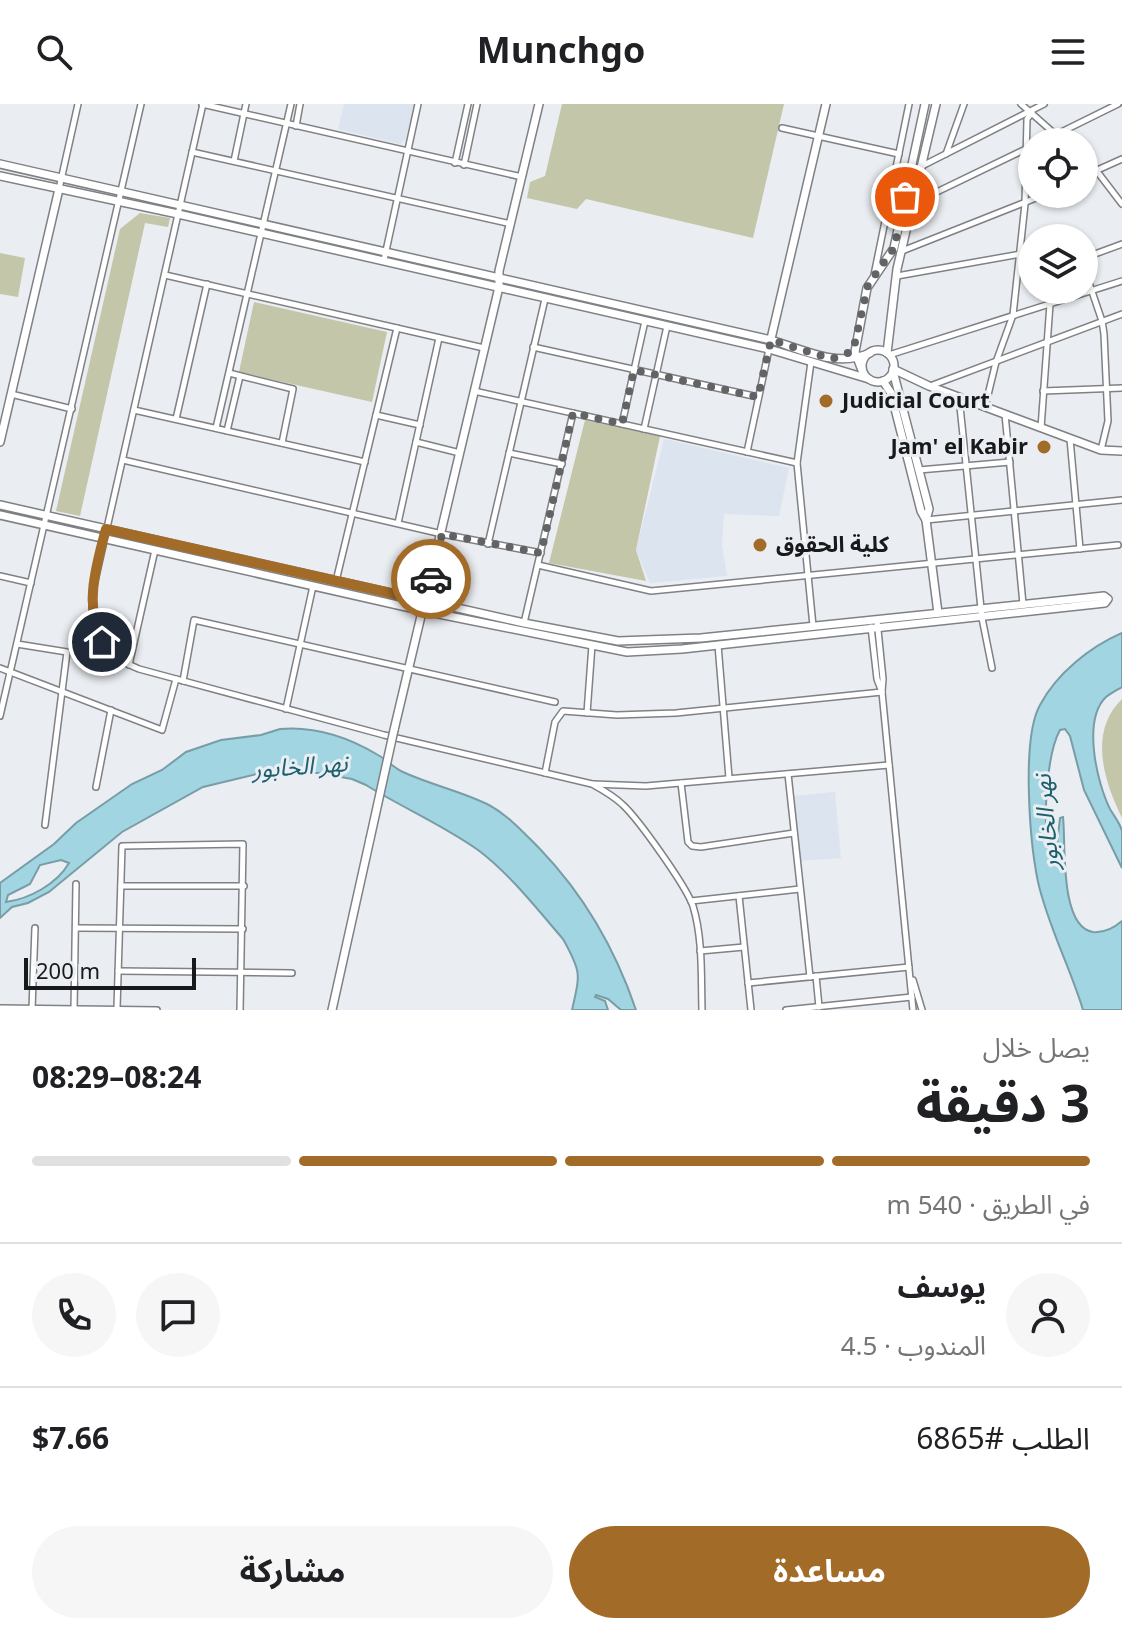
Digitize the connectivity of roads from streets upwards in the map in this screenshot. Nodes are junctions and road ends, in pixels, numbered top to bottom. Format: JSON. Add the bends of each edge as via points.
{"nodes":[{"id":1,"x":78,"y":104,"type":"edge"},
{"id":2,"x":141,"y":104,"type":"edge"},
{"id":3,"x":202,"y":104,"type":"edge"},
{"id":4,"x":246,"y":104,"type":"edge"},
{"id":5,"x":291,"y":104,"type":"edge"},
{"id":6,"x":300,"y":104,"type":"edge"},
{"id":7,"x":418,"y":104,"type":"edge"},
{"id":8,"x":468,"y":104,"type":"edge"},
{"id":9,"x":477,"y":104,"type":"edge"},
{"id":10,"x":539,"y":104,"type":"edge"},
{"id":11,"x":826,"y":104,"type":"edge"},
{"id":12,"x":909,"y":104,"type":"edge"},
{"id":13,"x":925,"y":104,"type":"edge"},
{"id":14,"x":936,"y":104,"type":"edge"},
{"id":15,"x":964,"y":104,"type":"edge"},
{"id":16,"x":1021,"y":104,"type":"edge"},
{"id":17,"x":1044,"y":104,"type":"edge"},
{"id":18,"x":1118,"y":104,"type":"edge"},
{"id":19,"x":1029,"y":109,"type":"edge"},
{"id":20,"x":244,"y":114,"type":"junction"},
{"id":21,"x":287,"y":124,"type":"junction"},
{"id":22,"x":296,"y":126,"type":"junction"},
{"id":23,"x":782,"y":128,"type":"dead end"},
{"id":24,"x":1049,"y":128,"type":"edge"},
{"id":25,"x":1070,"y":128,"type":"edge"},
{"id":26,"x":819,"y":137,"type":"junction"},
{"id":27,"x":192,"y":152,"type":"junction"},
{"id":28,"x":407,"y":152,"type":"junction"},
{"id":29,"x":1018,"y":153,"type":"edge"},
{"id":30,"x":899,"y":154,"type":"junction"},
{"id":31,"x":946,"y":155,"type":"junction"},
{"id":32,"x":1122,"y":159,"type":"edge"},
{"id":33,"x":234,"y":161,"type":"junction"},
{"id":34,"x":455,"y":163,"type":"junction"},
{"id":35,"x":0,"y":164,"type":"edge"},
{"id":36,"x":464,"y":165,"type":"junction"},
{"id":37,"x":922,"y":166,"type":"junction"},
{"id":38,"x":276,"y":169,"type":"junction"},
{"id":39,"x":1098,"y":169,"type":"edge"},
{"id":40,"x":1098,"y":173,"type":"edge"},
{"id":41,"x":0,"y":176,"type":"edge"},
{"id":42,"x":523,"y":177,"type":"junction"},
{"id":43,"x":61,"y":178,"type":"junction"},
{"id":44,"x":59,"y":189,"type":"junction"},
{"id":45,"x":120,"y":192,"type":"junction"},
{"id":46,"x":397,"y":198,"type":"junction"},
{"id":47,"x":118,"y":201,"type":"junction"},
{"id":48,"x":913,"y":203,"type":"junction"},
{"id":49,"x":1122,"y":204,"type":"edge"},
{"id":50,"x":1018,"y":207,"type":"edge"},
{"id":51,"x":179,"y":209,"type":"junction"},
{"id":52,"x":512,"y":224,"type":"junction"},
{"id":53,"x":263,"y":229,"type":"junction"},
{"id":54,"x":1122,"y":244,"type":"edge"},
{"id":55,"x":902,"y":251,"type":"junction"},
{"id":56,"x":1098,"y":253,"type":"edge"},
{"id":57,"x":1018,"y":255,"type":"edge"},
{"id":58,"x":384,"y":256,"type":"junction"},
{"id":59,"x":165,"y":275,"type":"junction"},
{"id":60,"x":873,"y":276,"type":"junction"},
{"id":61,"x":897,"y":276,"type":"junction"},
{"id":62,"x":1018,"y":277,"type":"edge"},
{"id":63,"x":1122,"y":281,"type":"edge"},
{"id":64,"x":499,"y":282,"type":"junction"},
{"id":65,"x":207,"y":284,"type":"junction"},
{"id":66,"x":1098,"y":289,"type":"edge"},
{"id":67,"x":247,"y":294,"type":"junction"},
{"id":68,"x":545,"y":299,"type":"junction"},
{"id":69,"x":1050,"y":304,"type":"joint"},
{"id":70,"x":1096,"y":304,"type":"edge"},
{"id":71,"x":1122,"y":314,"type":"edge"},
{"id":72,"x":1013,"y":315,"type":"junction"},
{"id":73,"x":645,"y":321,"type":"junction"},
{"id":74,"x":1102,"y":321,"type":"junction"},
{"id":75,"x":667,"y":326,"type":"junction"},
{"id":76,"x":397,"y":328,"type":"junction"},
{"id":77,"x":439,"y":338,"type":"junction"},
{"id":78,"x":1046,"y":343,"type":"junction"},
{"id":79,"x":770,"y":345,"type":"junction"},
{"id":80,"x":533,"y":347,"type":"junction"},
{"id":81,"x":484,"y":348,"type":"junction"},
{"id":82,"x":855,"y":349,"type":"junction"},
{"id":83,"x":870,"y":353,"type":"junction"},
{"id":84,"x":888,"y":354,"type":"junction"},
{"id":85,"x":832,"y":359,"type":"junction"},
{"id":86,"x":856,"y":359,"type":"junction"},
{"id":87,"x":811,"y":362,"type":"junction"},
{"id":88,"x":996,"y":362,"type":"junction"},
{"id":89,"x":634,"y":370,"type":"junction"},
{"id":90,"x":893,"y":370,"type":"junction"},
{"id":91,"x":229,"y":373,"type":"junction"},
{"id":92,"x":656,"y":375,"type":"junction"},
{"id":93,"x":240,"y":376,"type":"junction"},
{"id":94,"x":866,"y":376,"type":"junction"},
{"id":95,"x":883,"y":381,"type":"junction"},
{"id":96,"x":929,"y":386,"type":"junction"},
{"id":97,"x":1122,"y":388,"type":"edge"},
{"id":98,"x":1108,"y":389,"type":"junction"},
{"id":99,"x":474,"y":391,"type":"junction"},
{"id":100,"x":1043,"y":391,"type":"junction"},
{"id":101,"x":11,"y":394,"type":"junction"},
{"id":102,"x":758,"y":397,"type":"junction"},
{"id":103,"x":959,"y":397,"type":"junction"},
{"id":104,"x":520,"y":401,"type":"junction"},
{"id":105,"x":985,"y":407,"type":"junction"},
{"id":106,"x":72,"y":409,"type":"junction"},
{"id":107,"x":134,"y":410,"type":"junction"},
{"id":108,"x":573,"y":413,"type":"junction"},
{"id":109,"x":1005,"y":414,"type":"junction"},
{"id":110,"x":376,"y":415,"type":"junction"},
{"id":111,"x":176,"y":419,"type":"junction"},
{"id":112,"x":622,"y":424,"type":"junction"},
{"id":113,"x":420,"y":425,"type":"junction"},
{"id":114,"x":216,"y":428,"type":"junction"},
{"id":115,"x":1041,"y":428,"type":"junction"},
{"id":116,"x":644,"y":429,"type":"junction"},
{"id":117,"x":227,"y":431,"type":"junction"},
{"id":118,"x":1070,"y":439,"type":"junction"},
{"id":119,"x":0,"y":442,"type":"edge"},
{"id":120,"x":416,"y":442,"type":"junction"},
{"id":121,"x":282,"y":443,"type":"junction"},
{"id":122,"x":1101,"y":450,"type":"junction"},
{"id":123,"x":1122,"y":451,"type":"edge"},
{"id":124,"x":747,"y":452,"type":"junction"},
{"id":125,"x":460,"y":453,"type":"junction"},
{"id":126,"x":509,"y":453,"type":"junction"},
{"id":127,"x":123,"y":460,"type":"junction"},
{"id":128,"x":365,"y":462,"type":"junction"},
{"id":129,"x":1010,"y":462,"type":"junction"},
{"id":130,"x":797,"y":463,"type":"junction"},
{"id":131,"x":562,"y":464,"type":"junction"},
{"id":132,"x":966,"y":465,"type":"junction"},
{"id":133,"x":919,"y":470,"type":"junction"},
{"id":134,"x":1122,"y":500,"type":"edge"},
{"id":135,"x":1076,"y":504,"type":"junction"},
{"id":136,"x":0,"y":505,"type":"edge"},
{"id":137,"x":1015,"y":510,"type":"junction"},
{"id":138,"x":353,"y":511,"type":"junction"},
{"id":139,"x":0,"y":515,"type":"edge"},
{"id":140,"x":47,"y":515,"type":"junction"},
{"id":141,"x":971,"y":515,"type":"junction"},
{"id":142,"x":926,"y":520,"type":"junction"},
{"id":143,"x":398,"y":523,"type":"junction"},
{"id":144,"x":44,"y":526,"type":"junction"},
{"id":145,"x":106,"y":529,"type":"junction"},
{"id":146,"x":442,"y":534,"type":"junction"},
{"id":147,"x":103,"y":539,"type":"junction"},
{"id":148,"x":488,"y":544,"type":"junction"},
{"id":149,"x":1118,"y":545,"type":"dead end"},
{"id":150,"x":1080,"y":549,"type":"junction"},
{"id":151,"x":155,"y":550,"type":"junction"},
{"id":152,"x":541,"y":553,"type":"junction"},
{"id":153,"x":1020,"y":556,"type":"junction"},
{"id":154,"x":976,"y":561,"type":"junction"},
{"id":155,"x":538,"y":565,"type":"junction"},
{"id":156,"x":932,"y":565,"type":"junction"},
{"id":157,"x":0,"y":576,"type":"edge"},
{"id":158,"x":808,"y":577,"type":"junction"},
{"id":159,"x":336,"y":581,"type":"junction"},
{"id":160,"x":31,"y":583,"type":"junction"},
{"id":161,"x":313,"y":585,"type":"junction"},
{"id":162,"x":426,"y":601,"type":"junction"},
{"id":163,"x":1023,"y":604,"type":"junction"},
{"id":164,"x":424,"y":611,"type":"junction"},
{"id":165,"x":938,"y":613,"type":"junction"},
{"id":166,"x":981,"y":613,"type":"junction"},
{"id":167,"x":874,"y":620,"type":"junction"},
{"id":168,"x":813,"y":626,"type":"junction"},
{"id":169,"x":523,"y":627,"type":"junction"},
{"id":170,"x":875,"y":630,"type":"junction"},
{"id":171,"x":300,"y":643,"type":"junction"},
{"id":172,"x":17,"y":644,"type":"junction"},
{"id":173,"x":592,"y":645,"type":"junction"},
{"id":174,"x":718,"y":645,"type":"junction"},
{"id":175,"x":129,"y":665,"type":"junction"},
{"id":176,"x":0,"y":668,"type":"edge"},
{"id":177,"x":410,"y":668,"type":"junction"},
{"id":178,"x":992,"y":668,"type":"dead end"},
{"id":179,"x":11,"y":671,"type":"junction"},
{"id":180,"x":180,"y":680,"type":"junction"},
{"id":181,"x":61,"y":691,"type":"junction"},
{"id":182,"x":882,"y":692,"type":"junction"},
{"id":183,"x":555,"y":702,"type":"dead end"},
{"id":184,"x":286,"y":709,"type":"junction"},
{"id":185,"x":724,"y":709,"type":"junction"},
{"id":186,"x":111,"y":710,"type":"junction"},
{"id":187,"x":587,"y":713,"type":"junction"},
{"id":188,"x":0,"y":716,"type":"edge"},
{"id":189,"x":889,"y":765,"type":"junction"},
{"id":190,"x":545,"y":773,"type":"junction"},
{"id":191,"x":788,"y":774,"type":"junction"},
{"id":192,"x":729,"y":778,"type":"junction"},
{"id":193,"x":681,"y":783,"type":"junction"},
{"id":194,"x":592,"y":784,"type":"junction"},
{"id":195,"x":96,"y":787,"type":"dead end"},
{"id":196,"x":45,"y":825,"type":"dead end"},
{"id":197,"x":794,"y":833,"type":"junction"},
{"id":198,"x":76,"y":884,"type":"dead end"},
{"id":199,"x":121,"y":886,"type":"junction"},
{"id":200,"x":244,"y":886,"type":"junction"},
{"id":201,"x":800,"y":889,"type":"junction"},
{"id":202,"x":739,"y":896,"type":"junction"},
{"id":203,"x":691,"y":901,"type":"junction"},
{"id":204,"x":35,"y":928,"type":"dead end"},
{"id":205,"x":76,"y":928,"type":"junction"},
{"id":206,"x":121,"y":928,"type":"junction"},
{"id":207,"x":243,"y":929,"type":"junction"},
{"id":208,"x":744,"y":947,"type":"junction"},
{"id":209,"x":700,"y":951,"type":"junction"},
{"id":210,"x":909,"y":967,"type":"junction"},
{"id":211,"x":118,"y":971,"type":"junction"},
{"id":212,"x":241,"y":972,"type":"junction"},
{"id":213,"x":292,"y":973,"type":"dead end"},
{"id":214,"x":813,"y":977,"type":"junction"},
{"id":215,"x":748,"y":983,"type":"junction"},
{"id":216,"x":912,"y":997,"type":"junction"},
{"id":217,"x":819,"y":1007,"type":"junction"},
{"id":218,"x":0,"y":1008,"type":"edge"},
{"id":219,"x":117,"y":1008,"type":"edge"},
{"id":220,"x":27,"y":1009,"type":"edge"},
{"id":221,"x":71,"y":1010,"type":"edge"},
{"id":222,"x":157,"y":1010,"type":"edge"},
{"id":223,"x":240,"y":1010,"type":"edge"},
{"id":224,"x":332,"y":1010,"type":"edge"},
{"id":225,"x":702,"y":1010,"type":"edge"},
{"id":226,"x":751,"y":1010,"type":"edge"},
{"id":227,"x":786,"y":1010,"type":"edge"},
{"id":228,"x":913,"y":1010,"type":"edge"},
{"id":229,"x":922,"y":1010,"type":"edge"}],
"edges":[{"from":1,"to":43,"type":"street"},
{"from":2,"to":45,"type":"street"},
{"from":3,"to":20,"type":"street"},
{"from":3,"to":27,"type":"street"},
{"from":4,"to":20,"type":"street"},
{"from":5,"to":21,"type":"street"},
{"from":6,"to":22,"type":"street"},
{"from":7,"to":28,"type":"street"},
{"from":8,"to":34,"type":"street"},
{"from":9,"to":36,"type":"street"},
{"from":10,"to":42,"type":"street"},
{"from":11,"to":26,"type":"street"},
{"from":12,"to":30,"type":"street"},
{"from":13,"to":60,"type":"street","via":[[894,248]]},
{"from":14,"to":37,"type":"street"},
{"from":15,"to":31,"type":"street"},
{"from":16,"to":19,"type":"street"},
{"from":17,"to":19,"type":"street"},
{"from":18,"to":25,"type":"street"},
{"from":19,"to":24,"type":"street"},
{"from":19,"to":31,"type":"street"},
{"from":20,"to":21,"type":"street"},
{"from":20,"to":33,"type":"street"},
{"from":21,"to":22,"type":"street"},
{"from":21,"to":38,"type":"street"},
{"from":22,"to":28,"type":"street"},
{"from":23,"to":26,"type":"street"},
{"from":26,"to":30,"type":"street"},
{"from":26,"to":79,"type":"street"},
{"from":27,"to":33,"type":"street"},
{"from":27,"to":51,"type":"street"},
{"from":28,"to":34,"type":"street"},
{"from":28,"to":46,"type":"street"},
{"from":29,"to":48,"type":"street"},
{"from":30,"to":60,"type":"street"},
{"from":31,"to":37,"type":"street"},
{"from":32,"to":39,"type":"street"},
{"from":33,"to":38,"type":"street"},
{"from":34,"to":36,"type":"street"},
{"from":35,"to":43,"type":"street"},
{"from":36,"to":42,"type":"street"},
{"from":37,"to":48,"type":"street"},
{"from":38,"to":46,"type":"street"},
{"from":38,"to":53,"type":"street"},
{"from":40,"to":49,"type":"street"},
{"from":41,"to":44,"type":"street"},
{"from":42,"to":52,"type":"street"},
{"from":43,"to":44,"type":"street"},
{"from":43,"to":45,"type":"street"},
{"from":44,"to":47,"type":"street"},
{"from":44,"to":101,"type":"street"},
{"from":45,"to":47,"type":"street"},
{"from":45,"to":51,"type":"street"},
{"from":46,"to":52,"type":"street"},
{"from":46,"to":58,"type":"street"},
{"from":47,"to":51,"type":"street"},
{"from":47,"to":106,"type":"street"},
{"from":48,"to":55,"type":"street"},
{"from":50,"to":55,"type":"street"},
{"from":51,"to":53,"type":"street"},
{"from":51,"to":59,"type":"street"},
{"from":52,"to":64,"type":"street"},
{"from":53,"to":58,"type":"street"},
{"from":53,"to":67,"type":"street"},
{"from":54,"to":56,"type":"street"},
{"from":55,"to":61,"type":"street"},
{"from":57,"to":61,"type":"street"},
{"from":58,"to":64,"type":"street"},
{"from":59,"to":65,"type":"street"},
{"from":59,"to":107,"type":"street"},
{"from":60,"to":82,"type":"street"},
{"from":61,"to":84,"type":"street"},
{"from":62,"to":72,"type":"street"},
{"from":63,"to":66,"type":"street"},
{"from":64,"to":68,"type":"street"},
{"from":64,"to":79,"type":"street"},
{"from":64,"to":81,"type":"street"},
{"from":65,"to":67,"type":"street"},
{"from":65,"to":111,"type":"street"},
{"from":67,"to":76,"type":"street"},
{"from":67,"to":91,"type":"street"},
{"from":68,"to":73,"type":"street"},
{"from":68,"to":80,"type":"street"},
{"from":69,"to":72,"type":"street"},
{"from":69,"to":78,"type":"street"},
{"from":70,"to":74,"type":"street"},
{"from":71,"to":74,"type":"street"},
{"from":72,"to":84,"type":"street"},
{"from":72,"to":88,"type":"street"},
{"from":73,"to":75,"type":"street"},
{"from":73,"to":89,"type":"street"},
{"from":74,"to":78,"type":"street"},
{"from":74,"to":98,"type":"street"},
{"from":75,"to":79,"type":"street"},
{"from":75,"to":92,"type":"street"},
{"from":76,"to":77,"type":"street"},
{"from":76,"to":110,"type":"street"},
{"from":77,"to":81,"type":"street"},
{"from":77,"to":113,"type":"street"},
{"from":78,"to":88,"type":"street"},
{"from":78,"to":100,"type":"street"},
{"from":79,"to":85,"type":"street"},
{"from":79,"to":87,"type":"street"},
{"from":79,"to":102,"type":"street"},
{"from":80,"to":89,"type":"street"},
{"from":80,"to":104,"type":"street"},
{"from":81,"to":99,"type":"street"},
{"from":82,"to":85,"type":"street"},
{"from":82,"to":86,"type":"street"},
{"from":83,"to":84,"type":"street"},
{"from":83,"to":86,"type":"street"},
{"from":83,"to":94,"type":"street","via":[[863,362]]},
{"from":84,"to":90,"type":"street"},
{"from":85,"to":86,"type":"street"},
{"from":86,"to":94,"type":"street"},
{"from":87,"to":94,"type":"street"},
{"from":87,"to":130,"type":"street"},
{"from":88,"to":96,"type":"street"},
{"from":88,"to":105,"type":"street"},
{"from":89,"to":92,"type":"street"},
{"from":89,"to":112,"type":"street"},
{"from":90,"to":95,"type":"street"},
{"from":90,"to":96,"type":"street"},
{"from":90,"to":133,"type":"street"},
{"from":91,"to":93,"type":"street"},
{"from":91,"to":114,"type":"street"},
{"from":92,"to":102,"type":"street"},
{"from":92,"to":116,"type":"street"},
{"from":93,"to":117,"type":"street"},
{"from":93,"to":121,"type":"street","via":[[293,389]]},
{"from":94,"to":95,"type":"street"},
{"from":95,"to":142,"type":"street","via":[[891,393]]},
{"from":96,"to":103,"type":"street"},
{"from":97,"to":98,"type":"street"},
{"from":98,"to":100,"type":"street"},
{"from":98,"to":122,"type":"street"},
{"from":99,"to":104,"type":"street"},
{"from":99,"to":125,"type":"street"},
{"from":100,"to":115,"type":"street"},
{"from":101,"to":106,"type":"street"},
{"from":101,"to":119,"type":"street"},
{"from":102,"to":124,"type":"street"},
{"from":103,"to":105,"type":"street"},
{"from":103,"to":132,"type":"street"},
{"from":104,"to":108,"type":"street"},
{"from":104,"to":126,"type":"street"},
{"from":105,"to":109,"type":"street"},
{"from":106,"to":140,"type":"street"},
{"from":107,"to":111,"type":"street"},
{"from":107,"to":127,"type":"street"},
{"from":108,"to":112,"type":"street"},
{"from":108,"to":131,"type":"street"},
{"from":109,"to":115,"type":"street"},
{"from":109,"to":129,"type":"street"},
{"from":110,"to":113,"type":"street"},
{"from":110,"to":128,"type":"street"},
{"from":111,"to":114,"type":"street"},
{"from":112,"to":116,"type":"street"},
{"from":113,"to":120,"type":"street"},
{"from":114,"to":117,"type":"street"},
{"from":115,"to":118,"type":"street"},
{"from":116,"to":124,"type":"street"},
{"from":117,"to":121,"type":"street"},
{"from":118,"to":122,"type":"street"},
{"from":118,"to":135,"type":"street"},
{"from":120,"to":125,"type":"street"},
{"from":120,"to":143,"type":"street"},
{"from":121,"to":128,"type":"street"},
{"from":122,"to":123,"type":"street"},
{"from":124,"to":130,"type":"street"},
{"from":125,"to":146,"type":"street"},
{"from":126,"to":131,"type":"street"},
{"from":126,"to":148,"type":"street"},
{"from":127,"to":138,"type":"street"},
{"from":127,"to":145,"type":"street"},
{"from":128,"to":138,"type":"street"},
{"from":129,"to":132,"type":"street"},
{"from":129,"to":137,"type":"street"},
{"from":130,"to":158,"type":"street"},
{"from":131,"to":152,"type":"street"},
{"from":132,"to":133,"type":"street"},
{"from":132,"to":141,"type":"street"},
{"from":133,"to":142,"type":"street","via":[[929,509]]},
{"from":134,"to":135,"type":"street"},
{"from":135,"to":137,"type":"street"},
{"from":135,"to":150,"type":"street"},
{"from":136,"to":140,"type":"street"},
{"from":137,"to":141,"type":"street"},
{"from":137,"to":153,"type":"street"},
{"from":138,"to":143,"type":"street"},
{"from":138,"to":159,"type":"street"},
{"from":139,"to":144,"type":"street"},
{"from":140,"to":144,"type":"street"},
{"from":140,"to":145,"type":"street"},
{"from":141,"to":142,"type":"street"},
{"from":141,"to":154,"type":"street"},
{"from":142,"to":156,"type":"street"},
{"from":143,"to":146,"type":"street"},
{"from":144,"to":147,"type":"street"},
{"from":144,"to":160,"type":"street"},
{"from":145,"to":147,"type":"street"},
{"from":145,"to":159,"type":"street"},
{"from":146,"to":148,"type":"street"},
{"from":146,"to":162,"type":"street"},
{"from":147,"to":151,"type":"street"},
{"from":147,"to":175,"type":"street","via":[[92,614],[107,649]]},
{"from":148,"to":152,"type":"street"},
{"from":149,"to":150,"type":"street"},
{"from":150,"to":153,"type":"street"},
{"from":151,"to":161,"type":"street"},
{"from":151,"to":175,"type":"street"},
{"from":152,"to":155,"type":"street"},
{"from":153,"to":154,"type":"street"},
{"from":153,"to":163,"type":"street"},
{"from":154,"to":156,"type":"street"},
{"from":154,"to":166,"type":"street"},
{"from":155,"to":158,"type":"street","via":[[651,591]]},
{"from":155,"to":169,"type":"street"},
{"from":156,"to":158,"type":"street"},
{"from":156,"to":165,"type":"street"},
{"from":157,"to":160,"type":"street"},
{"from":158,"to":168,"type":"street"},
{"from":159,"to":162,"type":"street"},
{"from":160,"to":172,"type":"street"},
{"from":161,"to":164,"type":"street"},
{"from":161,"to":171,"type":"street"},
{"from":162,"to":164,"type":"street"},
{"from":162,"to":169,"type":"street"},
{"from":163,"to":166,"type":"street"},
{"from":163,"to":166,"type":"street","via":[[1108,599]]},
{"from":164,"to":169,"type":"street"},
{"from":164,"to":177,"type":"street"},
{"from":165,"to":166,"type":"street"},
{"from":165,"to":167,"type":"street"},
{"from":166,"to":170,"type":"street"},
{"from":166,"to":178,"type":"street"},
{"from":167,"to":168,"type":"street"},
{"from":167,"to":170,"type":"street"},
{"from":168,"to":169,"type":"street","via":[[645,642]]},
{"from":169,"to":173,"type":"street"},
{"from":170,"to":174,"type":"street"},
{"from":170,"to":182,"type":"street"},
{"from":171,"to":177,"type":"street"},
{"from":171,"to":180,"type":"street","via":[[194,620]]},
{"from":171,"to":184,"type":"street"},
{"from":172,"to":179,"type":"street"},
{"from":172,"to":181,"type":"street","via":[[67,652]]},
{"from":173,"to":174,"type":"street","via":[[642,652]]},
{"from":173,"to":187,"type":"street"},
{"from":174,"to":185,"type":"street"},
{"from":175,"to":180,"type":"street"},
{"from":176,"to":179,"type":"street"},
{"from":177,"to":183,"type":"street"},
{"from":177,"to":224,"type":"street","bridge":true},
{"from":179,"to":181,"type":"street"},
{"from":179,"to":188,"type":"street"},
{"from":180,"to":184,"type":"street"},
{"from":180,"to":186,"type":"street","via":[[162,730]]},
{"from":181,"to":186,"type":"street"},
{"from":181,"to":196,"type":"street"},
{"from":182,"to":185,"type":"street"},
{"from":182,"to":189,"type":"street"},
{"from":184,"to":190,"type":"street"},
{"from":185,"to":187,"type":"street"},
{"from":185,"to":192,"type":"street"},
{"from":186,"to":195,"type":"street"},
{"from":187,"to":190,"type":"street","via":[[568,710],[559,715]]},
{"from":189,"to":191,"type":"street"},
{"from":189,"to":210,"type":"street"},
{"from":190,"to":194,"type":"street"},
{"from":191,"to":192,"type":"street"},
{"from":191,"to":197,"type":"street"},
{"from":192,"to":193,"type":"street"},
{"from":193,"to":194,"type":"street"},
{"from":193,"to":197,"type":"street","via":[[692,846]]},
{"from":194,"to":203,"type":"street","via":[[628,810]]},
{"from":197,"to":201,"type":"street"},
{"from":198,"to":205,"type":"street"},
{"from":199,"to":200,"type":"street"},
{"from":199,"to":200,"type":"street","via":[[122,846],[243,844]]},
{"from":199,"to":206,"type":"street"},
{"from":200,"to":207,"type":"street"},
{"from":201,"to":202,"type":"street"},
{"from":201,"to":214,"type":"street"},
{"from":202,"to":203,"type":"street"},
{"from":202,"to":208,"type":"street"},
{"from":203,"to":209,"type":"street"},
{"from":204,"to":220,"type":"street"},
{"from":205,"to":206,"type":"street"},
{"from":205,"to":221,"type":"street"},
{"from":206,"to":207,"type":"street"},
{"from":206,"to":211,"type":"street"},
{"from":207,"to":212,"type":"street"},
{"from":208,"to":209,"type":"street"},
{"from":208,"to":215,"type":"street"},
{"from":209,"to":225,"type":"street"},
{"from":210,"to":214,"type":"street"},
{"from":210,"to":216,"type":"street"},
{"from":210,"to":229,"type":"street"},
{"from":211,"to":212,"type":"street"},
{"from":211,"to":219,"type":"street"},
{"from":212,"to":213,"type":"street"},
{"from":212,"to":223,"type":"street"},
{"from":214,"to":215,"type":"street"},
{"from":214,"to":217,"type":"street"},
{"from":215,"to":226,"type":"street"},
{"from":216,"to":217,"type":"street"},
{"from":216,"to":228,"type":"street"},
{"from":217,"to":227,"type":"street"},
{"from":218,"to":220,"type":"street"},
{"from":219,"to":221,"type":"street"},
{"from":219,"to":222,"type":"street"},
{"from":220,"to":221,"type":"street"}]}
